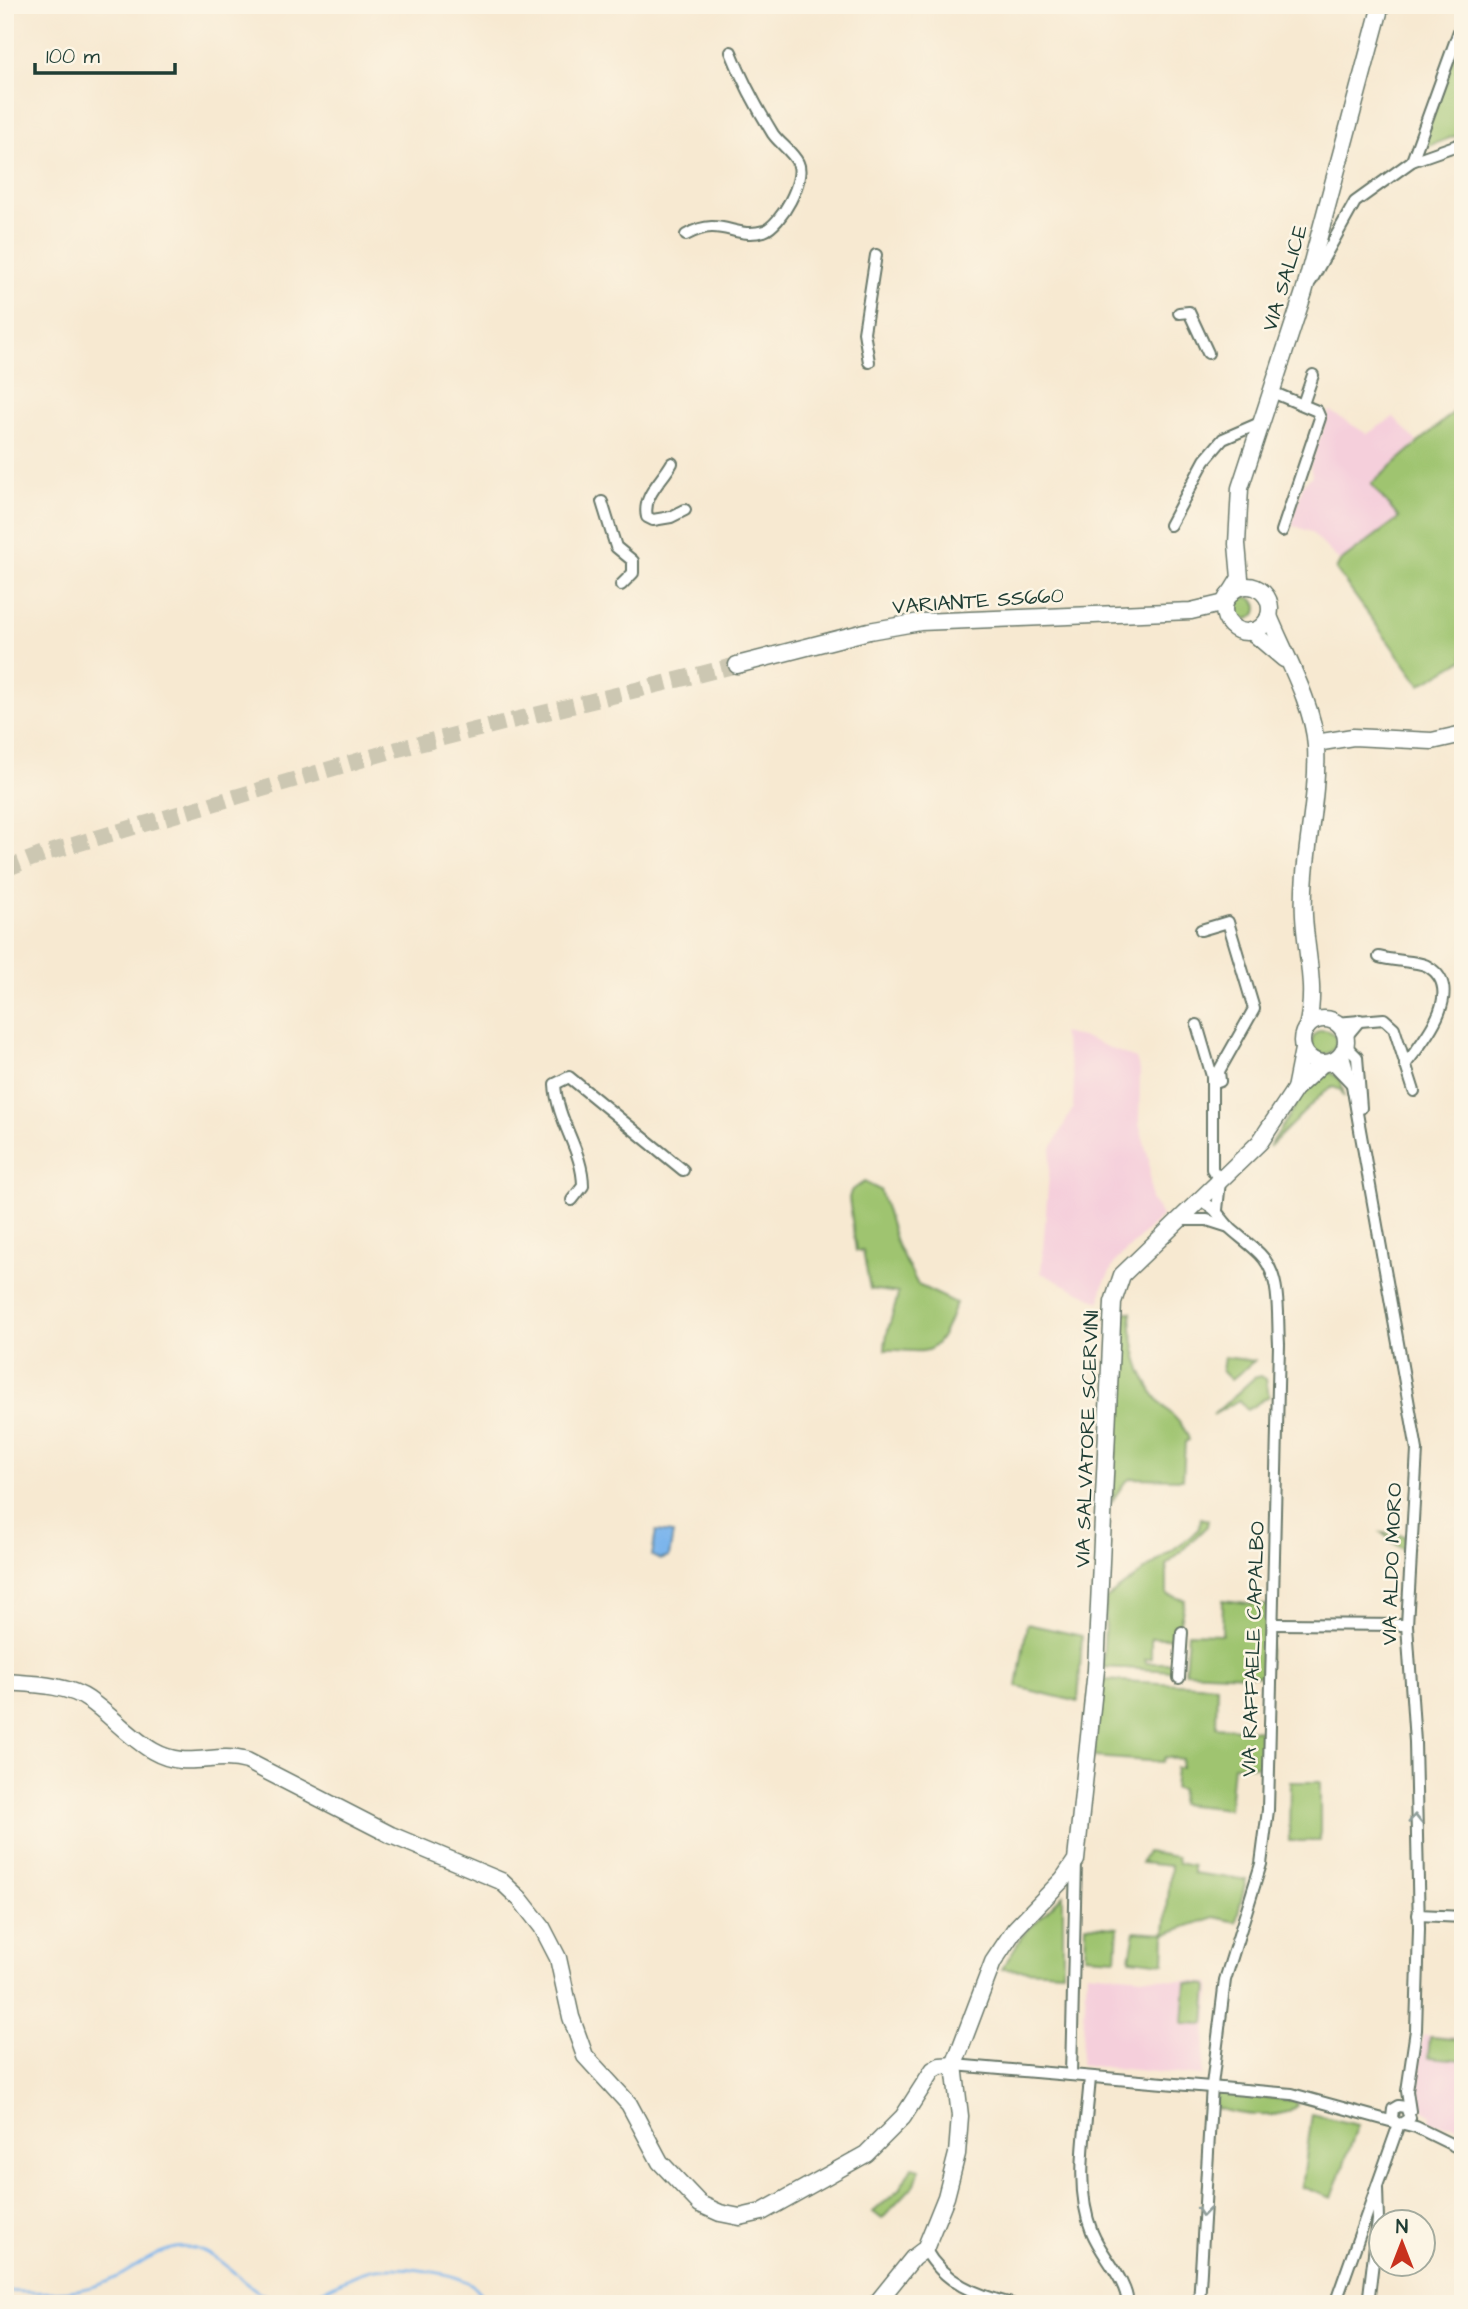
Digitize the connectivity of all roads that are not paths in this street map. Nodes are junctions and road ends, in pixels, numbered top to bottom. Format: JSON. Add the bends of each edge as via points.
{"nodes":[{"id":1,"x":1381,"y":5,"type":"edge"},
{"id":2,"x":1463,"y":20,"type":"edge"},
{"id":3,"x":731,"y":52,"type":"dead end"},
{"id":4,"x":1463,"y":143,"type":"edge"},
{"id":5,"x":1412,"y":161,"type":"junction"},
{"id":6,"x":686,"y":235,"type":"dead end"},
{"id":7,"x":876,"y":255,"type":"dead end"},
{"id":8,"x":1304,"y":292,"type":"junction"},
{"id":9,"x":1179,"y":313,"type":"dead end"},
{"id":10,"x":1208,"y":354,"type":"dead end"},
{"id":11,"x":869,"y":362,"type":"dead end"},
{"id":12,"x":1312,"y":374,"type":"dead end"},
{"id":13,"x":1272,"y":392,"type":"junction"},
{"id":14,"x":1303,"y":404,"type":"junction"},
{"id":15,"x":1262,"y":422,"type":"junction"},
{"id":16,"x":672,"y":463,"type":"dead end"},
{"id":17,"x":602,"y":502,"type":"dead end"},
{"id":18,"x":685,"y":510,"type":"dead end"},
{"id":19,"x":1170,"y":526,"type":"dead end"},
{"id":20,"x":1282,"y":531,"type":"dead end"},
{"id":21,"x":1240,"y":563,"type":"junction"},
{"id":22,"x":621,"y":585,"type":"dead end"},
{"id":23,"x":1253,"y":587,"type":"junction"},
{"id":24,"x":1227,"y":599,"type":"junction"},
{"id":25,"x":1191,"y":611,"type":"junction"},
{"id":26,"x":1269,"y":616,"type":"junction"},
{"id":27,"x":1229,"y":623,"type":"junction"},
{"id":28,"x":1251,"y":632,"type":"junction"},
{"id":29,"x":737,"y":665,"type":"tunnel mouth"},
{"id":30,"x":1290,"y":665,"type":"junction"},
{"id":31,"x":1463,"y":734,"type":"edge"},
{"id":32,"x":1316,"y":743,"type":"junction"},
{"id":33,"x":1202,"y":930,"type":"dead end"},
{"id":34,"x":1379,"y":957,"type":"dead end"},
{"id":35,"x":1314,"y":990,"type":"junction"},
{"id":36,"x":1360,"y":1020,"type":"junction"},
{"id":37,"x":1333,"y":1021,"type":"junction"},
{"id":38,"x":1197,"y":1024,"type":"dead end"},
{"id":39,"x":1307,"y":1027,"type":"junction"},
{"id":40,"x":1303,"y":1049,"type":"junction"},
{"id":41,"x":1338,"y":1052,"type":"junction"},
{"id":42,"x":1405,"y":1065,"type":"junction"},
{"id":43,"x":1212,"y":1084,"type":"junction"},
{"id":44,"x":1295,"y":1089,"type":"junction"},
{"id":45,"x":1414,"y":1091,"type":"dead end"},
{"id":46,"x":1362,"y":1143,"type":"junction"},
{"id":47,"x":683,"y":1170,"type":"dead end"},
{"id":48,"x":1220,"y":1181,"type":"junction"},
{"id":49,"x":572,"y":1200,"type":"dead end"},
{"id":50,"x":1199,"y":1201,"type":"junction"},
{"id":51,"x":1217,"y":1210,"type":"junction"},
{"id":52,"x":1180,"y":1220,"type":"junction"},
{"id":53,"x":1207,"y":1220,"type":"junction"},
{"id":54,"x":1229,"y":1227,"type":"junction"},
{"id":55,"x":1275,"y":1624,"type":"junction"},
{"id":56,"x":1407,"y":1625,"type":"junction"},
{"id":57,"x":1182,"y":1632,"type":"dead end"},
{"id":58,"x":1180,"y":1678,"type":"dead end"},
{"id":59,"x":5,"y":1682,"type":"edge"},
{"id":60,"x":1076,"y":1860,"type":"junction"},
{"id":61,"x":1418,"y":1915,"type":"junction"},
{"id":62,"x":1463,"y":1917,"type":"edge"},
{"id":63,"x":954,"y":2065,"type":"junction"},
{"id":64,"x":1071,"y":2075,"type":"junction"},
{"id":65,"x":1090,"y":2077,"type":"junction"},
{"id":66,"x":1212,"y":2085,"type":"junction"},
{"id":67,"x":1407,"y":2091,"type":"junction"},
{"id":68,"x":1394,"y":2108,"type":"junction"},
{"id":69,"x":1367,"y":2118,"type":"junction"},
{"id":70,"x":1406,"y":2121,"type":"junction"},
{"id":71,"x":1463,"y":2150,"type":"edge"},
{"id":72,"x":1376,"y":2181,"type":"junction"},
{"id":73,"x":1377,"y":2208,"type":"edge"},
{"id":74,"x":1366,"y":2223,"type":"edge"},
{"id":75,"x":1363,"y":2224,"type":"junction"},
{"id":76,"x":925,"y":2249,"type":"junction"},
{"id":77,"x":1371,"y":2278,"type":"edge"},
{"id":78,"x":876,"y":2304,"type":"edge"},
{"id":79,"x":1012,"y":2304,"type":"edge"},
{"id":80,"x":1128,"y":2304,"type":"edge"},
{"id":81,"x":1199,"y":2304,"type":"edge"},
{"id":82,"x":1335,"y":2304,"type":"edge"},
{"id":83,"x":1368,"y":2304,"type":"edge"}],
"edges":[{"from":1,"to":8,"type":"main road","name":"VIA SALICE"},
{"from":2,"to":5,"type":"street"},
{"from":3,"to":6,"type":"street","via":[[764,119],[799,164],[799,173],[786,209],[767,230],[753,233],[710,225]]},
{"from":4,"to":5,"type":"street"},
{"from":5,"to":8,"type":"street","via":[[1355,202]]},
{"from":7,"to":11,"type":"street","via":[[864,332]]},
{"from":8,"to":13,"type":"main road","name":"VIA SALICE"},
{"from":9,"to":10,"type":"street","via":[[1189,312]]},
{"from":12,"to":14,"type":"street"},
{"from":13,"to":14,"type":"street"},
{"from":13,"to":15,"type":"main road","name":"VIA SALICE"},
{"from":14,"to":20,"type":"street","via":[[1320,418]]},
{"from":15,"to":19,"type":"street","via":[[1223,439],[1205,460]]},
{"from":15,"to":21,"type":"main road","name":"VIA SALICE","via":[[1240,488]]},
{"from":16,"to":18,"type":"street","via":[[650,493],[647,517],[671,517]]},
{"from":17,"to":22,"type":"street","via":[[616,547],[633,561],[633,573]]},
{"from":21,"to":23,"type":"main road"},
{"from":21,"to":24,"type":"main road","via":[[1240,578]]},
{"from":23,"to":24,"type":"main road","via":[[1239,588]]},
{"from":23,"to":26,"type":"main road","via":[[1267,598]]},
{"from":24,"to":25,"type":"main road","name":"VARIANTE SS660"},
{"from":24,"to":27,"type":"main road"},
{"from":25,"to":27,"type":"main road"},
{"from":25,"to":29,"type":"main road","name":"VARIANTE SS660","via":[[920,622]]},
{"from":26,"to":28,"type":"main road"},
{"from":26,"to":30,"type":"main road"},
{"from":27,"to":28,"type":"main road"},
{"from":28,"to":30,"type":"main road"},
{"from":30,"to":32,"type":"main road"},
{"from":31,"to":32,"type":"main road","via":[[1432,741],[1353,737]]},
{"from":32,"to":35,"type":"main road","via":[[1304,916]]},
{"from":33,"to":43,"type":"street","via":[[1228,922],[1254,1009],[1219,1071],[1220,1080]]},
{"from":34,"to":42,"type":"street","via":[[1425,965],[1440,983],[1443,1000],[1433,1030]]},
{"from":35,"to":37,"type":"main road"},
{"from":35,"to":39,"type":"main road"},
{"from":36,"to":37,"type":"street"},
{"from":36,"to":41,"type":"street"},
{"from":36,"to":42,"type":"street","via":[[1384,1019],[1394,1028]]},
{"from":37,"to":39,"type":"main road","via":[[1318,1020]]},
{"from":37,"to":41,"type":"main road"},
{"from":38,"to":43,"type":"street"},
{"from":39,"to":40,"type":"main road"},
{"from":40,"to":41,"type":"main road","via":[[1311,1059]]},
{"from":40,"to":44,"type":"main road"},
{"from":41,"to":44,"type":"main road"},
{"from":41,"to":46,"type":"street","name":"VIA ALDO MORO","via":[[1352,1085]]},
{"from":41,"to":46,"type":"street","via":[[1357,1057]]},
{"from":42,"to":45,"type":"street"},
{"from":43,"to":48,"type":"street","via":[[1212,1169]]},
{"from":44,"to":48,"type":"main road","name":"VIA SALVATORE SCERVINI","via":[[1260,1142]]},
{"from":46,"to":56,"type":"street","name":"VIA ALDO MORO","via":[[1417,1450]]},
{"from":47,"to":49,"type":"street","via":[[569,1077],[555,1084],[565,1131],[582,1163],[583,1186]]},
{"from":48,"to":50,"type":"main road","name":"VIA SALVATORE SCERVINI"},
{"from":48,"to":51,"type":"street"},
{"from":50,"to":51,"type":"street"},
{"from":50,"to":52,"type":"main road","name":"VIA SALVATORE SCERVINI"},
{"from":50,"to":53,"type":"street"},
{"from":51,"to":54,"type":"street"},
{"from":52,"to":53,"type":"street"},
{"from":52,"to":60,"type":"main road","name":"VIA SALVATORE SCERVINI","via":[[1122,1275],[1113,1301],[1096,1670]]},
{"from":53,"to":54,"type":"street"},
{"from":54,"to":55,"type":"street","name":"VIA RAFFAELE CAPALBO","via":[[1262,1255],[1275,1281],[1279,1344]]},
{"from":55,"to":56,"type":"street"},
{"from":55,"to":66,"type":"street","name":"VIA RAFFAELE CAPALBO","via":[[1268,1810],[1261,1864],[1225,1980]]},
{"from":61,"to":56,"type":"street","name":"VIA ALDO MORO","one_way":true,"via":[[1415,1742]]},
{"from":57,"to":58,"type":"street"},
{"from":59,"to":63,"type":"main road","via":[[87,1697],[153,1751],[177,1760],[247,1760],[391,1835],[500,1881],[542,1927],[558,1958],[585,2056],[629,2104],[660,2162],[700,2204],[720,2213],[740,2217],[762,2212],[866,2154],[903,2117],[933,2070]]},
{"from":60,"to":63,"type":"main road","via":[[1004,1943]]},
{"from":60,"to":64,"type":"street"},
{"from":61,"to":62,"type":"street"},
{"from":61,"to":67,"type":"street","name":"VIA ALDO MORO","via":[[1416,2029]]},
{"from":63,"to":64,"type":"street"},
{"from":63,"to":76,"type":"main road","via":[[960,2116],[957,2154]]},
{"from":64,"to":65,"type":"street"},
{"from":65,"to":66,"type":"street"},
{"from":65,"to":80,"type":"street","via":[[1083,2190],[1091,2230],[1127,2291]]},
{"from":66,"to":69,"type":"street","via":[[1292,2094]]},
{"from":66,"to":81,"type":"street","name":"VIA RAFFAELE CAPALBO","one_way":true},
{"from":67,"to":68,"type":"street","name":"VIA ALDO MORO"},
{"from":67,"to":70,"type":"street","name":"VIA ALDO MORO"},
{"from":68,"to":69,"type":"street"},
{"from":68,"to":70,"type":"street","via":[[1392,2115]]},
{"from":68,"to":70,"type":"street","via":[[1404,2105]]},
{"from":69,"to":70,"type":"street"},
{"from":70,"to":71,"type":"street"},
{"from":70,"to":72,"type":"street"},
{"from":72,"to":73,"type":"street"},
{"from":72,"to":75,"type":"street"},
{"from":74,"to":75,"type":"street"},
{"from":75,"to":82,"type":"street"},
{"from":76,"to":78,"type":"main road"},
{"from":76,"to":79,"type":"street","via":[[941,2273],[960,2286]]},
{"from":77,"to":83,"type":"street"}]}
